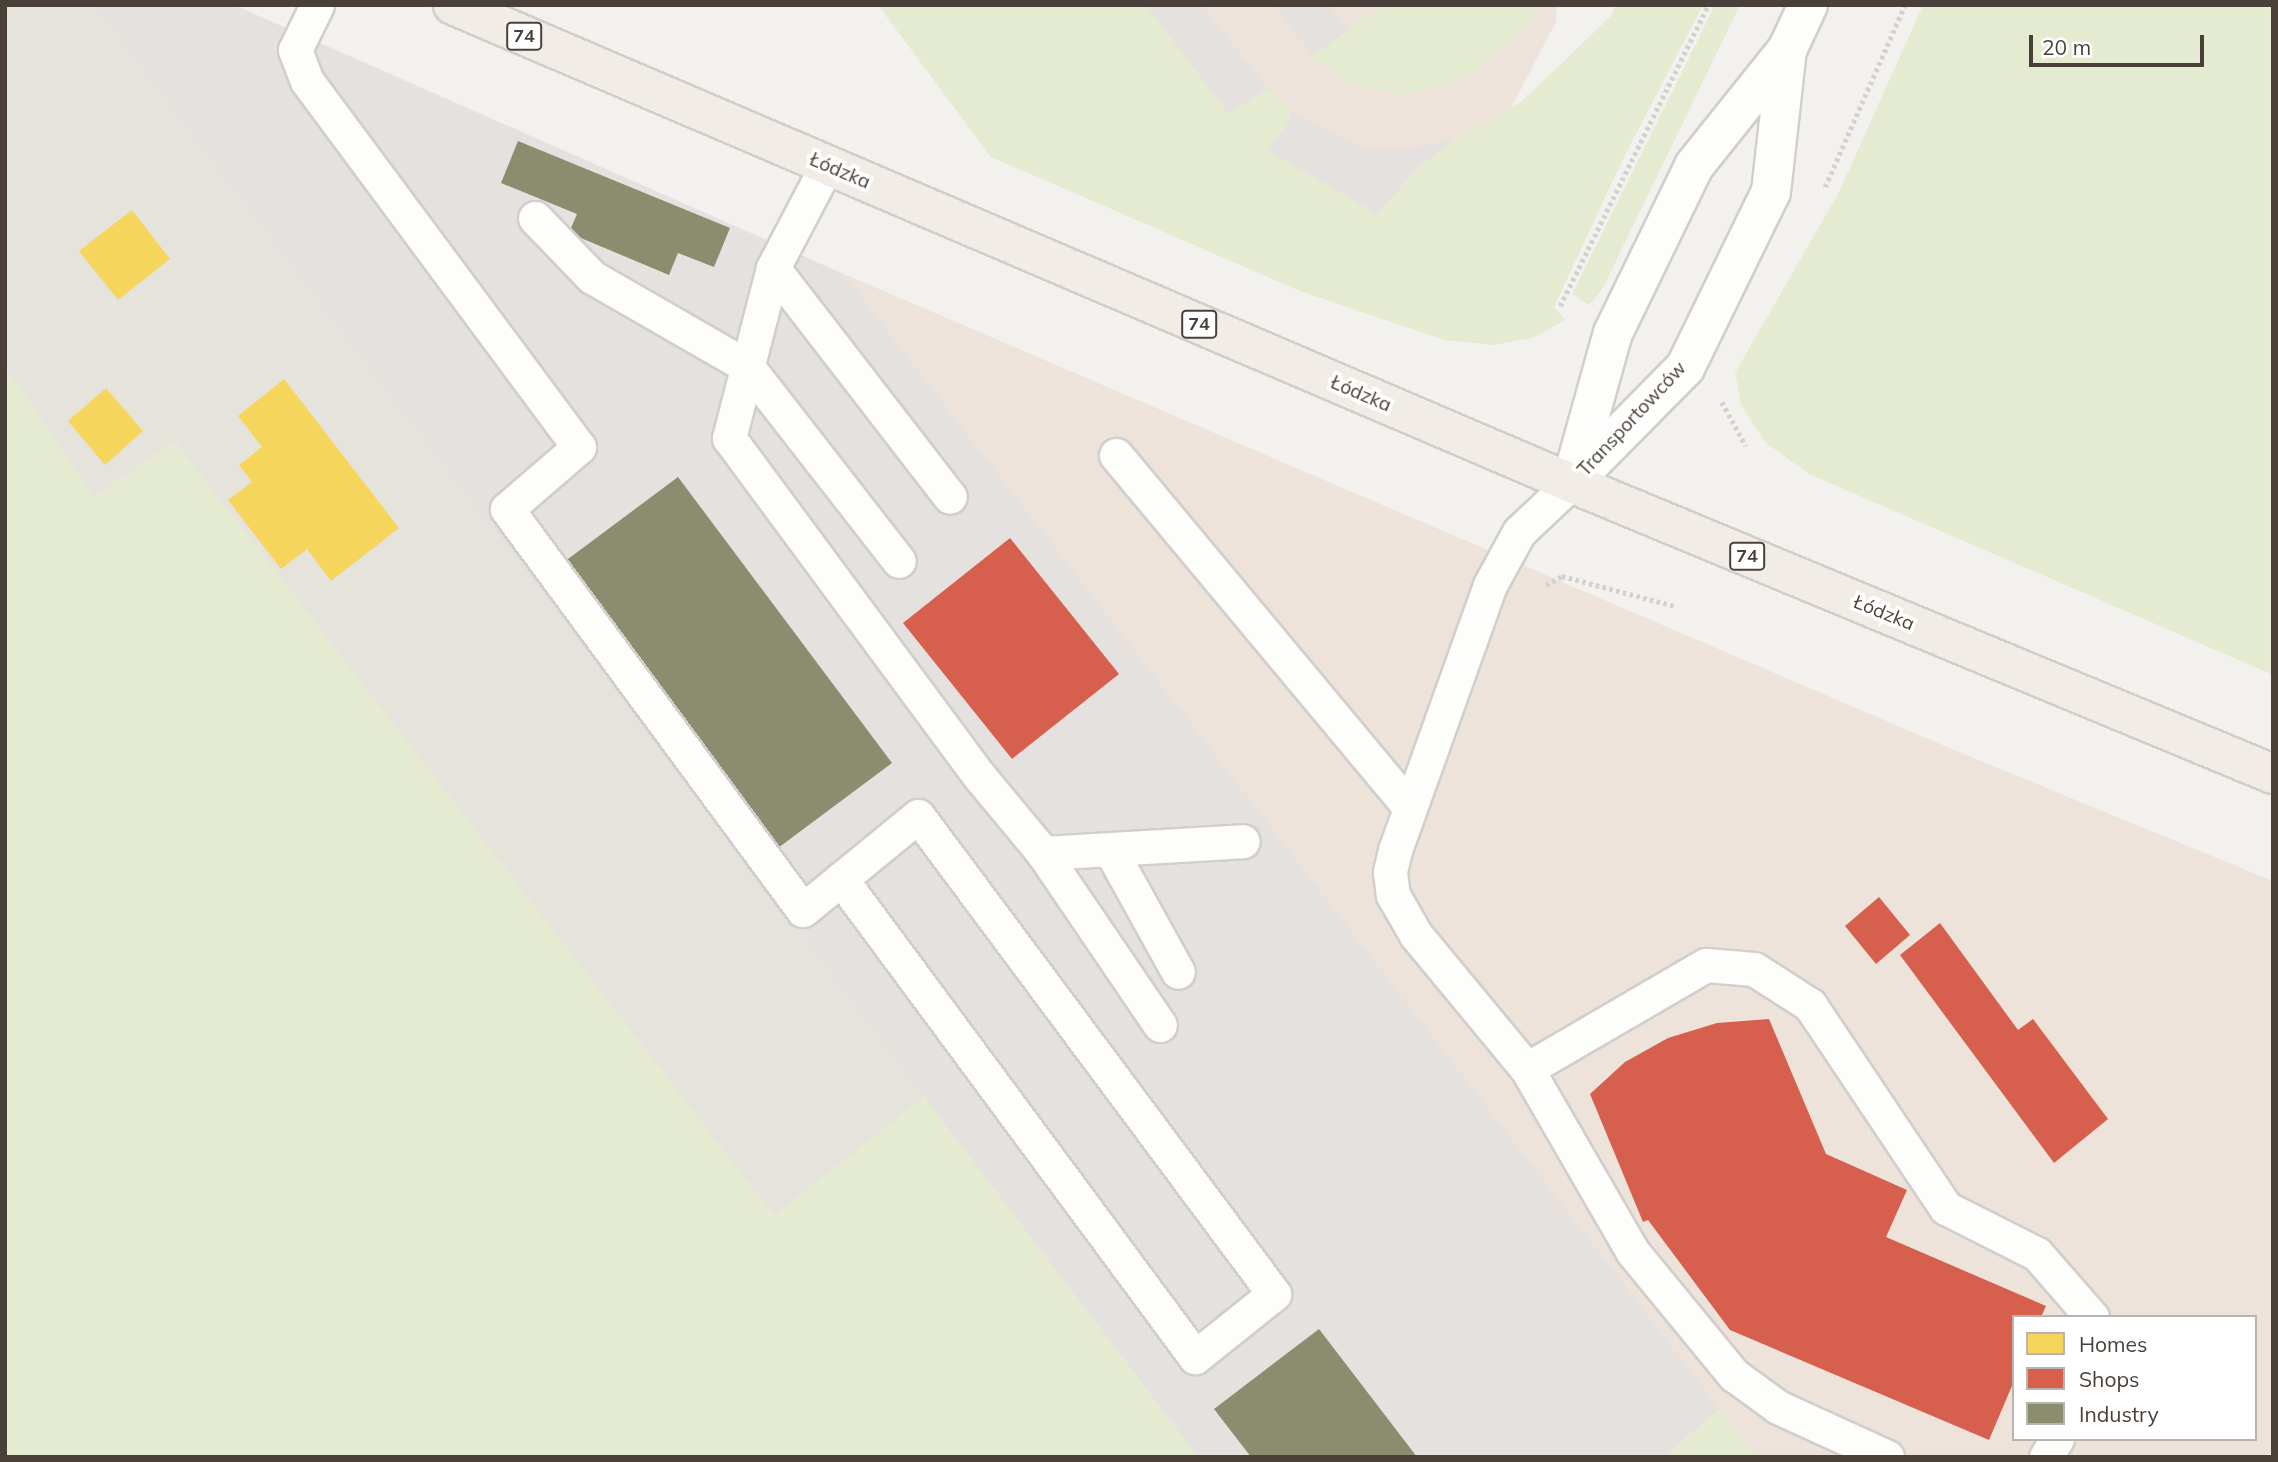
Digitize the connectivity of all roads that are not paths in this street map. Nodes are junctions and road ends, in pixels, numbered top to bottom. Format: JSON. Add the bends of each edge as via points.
{"nodes":[{"id":1,"x":317,"y":5,"type":"edge"},
{"id":2,"x":453,"y":5,"type":"edge"},
{"id":3,"x":1808,"y":5,"type":"edge"},
{"id":4,"x":1787,"y":50,"type":"junction"},
{"id":5,"x":827,"y":165,"type":"junction"},
{"id":6,"x":535,"y":218,"type":"dead end"},
{"id":7,"x":773,"y":268,"type":"junction"},
{"id":8,"x":747,"y":366,"type":"junction"},
{"id":9,"x":1116,"y":455,"type":"dead end"},
{"id":10,"x":1571,"y":484,"type":"junction"},
{"id":11,"x":950,"y":497,"type":"dead end"},
{"id":12,"x":899,"y":561,"type":"dead end"},
{"id":13,"x":2273,"y":774,"type":"edge"},
{"id":14,"x":1409,"y":807,"type":"junction"},
{"id":15,"x":1243,"y":841,"type":"dead end"},
{"id":16,"x":1111,"y":851,"type":"junction"},
{"id":17,"x":1043,"y":853,"type":"junction"},
{"id":18,"x":841,"y":879,"type":"junction"},
{"id":19,"x":1178,"y":972,"type":"dead end"},
{"id":20,"x":1160,"y":1025,"type":"dead end"},
{"id":21,"x":1527,"y":1069,"type":"junction"},
{"id":22,"x":2090,"y":1315,"type":"edge"},
{"id":23,"x":2056,"y":1441,"type":"edge"},
{"id":24,"x":1887,"y":1457,"type":"edge"},
{"id":25,"x":2046,"y":1457,"type":"edge"}],
"edges":[{"from":1,"to":18,"type":"lane","via":[[295,50],[307,80],[579,447],[507,509],[803,910]]},
{"from":2,"to":5,"type":"main road","name":"Łódzka","number":"74"},
{"from":3,"to":4,"type":"street","name":"Transportowców"},
{"from":4,"to":10,"type":"street","name":"Transportowców","via":[[1688,178],[1613,333]]},
{"from":4,"to":10,"type":"street","name":"Transportowców","via":[[1771,192],[1685,368]]},
{"from":5,"to":7,"type":"lane"},
{"from":5,"to":10,"type":"main road","name":"Łódzka","number":"74"},
{"from":6,"to":8,"type":"lane","via":[[592,277]]},
{"from":7,"to":8,"type":"lane"},
{"from":7,"to":11,"type":"lane"},
{"from":8,"to":12,"type":"lane"},
{"from":8,"to":17,"type":"lane","via":[[729,438],[980,777]]},
{"from":9,"to":14,"type":"lane"},
{"from":10,"to":13,"type":"main road","name":"Łódzka","number":"74"},
{"from":10,"to":14,"type":"lane","via":[[1519,532],[1490,585]]},
{"from":14,"to":21,"type":"lane","via":[[1390,873],[1402,917]]},
{"from":15,"to":16,"type":"lane"},
{"from":16,"to":17,"type":"lane"},
{"from":16,"to":19,"type":"lane"},
{"from":17,"to":20,"type":"lane"},
{"from":18,"to":18,"type":"lane","via":[[918,816],[1274,1294],[1195,1357]]},
{"from":21,"to":22,"type":"lane","via":[[1706,965],[1754,969],[1810,1005],[1946,1208],[2038,1254]]},
{"from":21,"to":24,"type":"lane","via":[[1632,1251],[1734,1375],[1778,1407]]},
{"from":23,"to":25,"type":"lane"}]}
